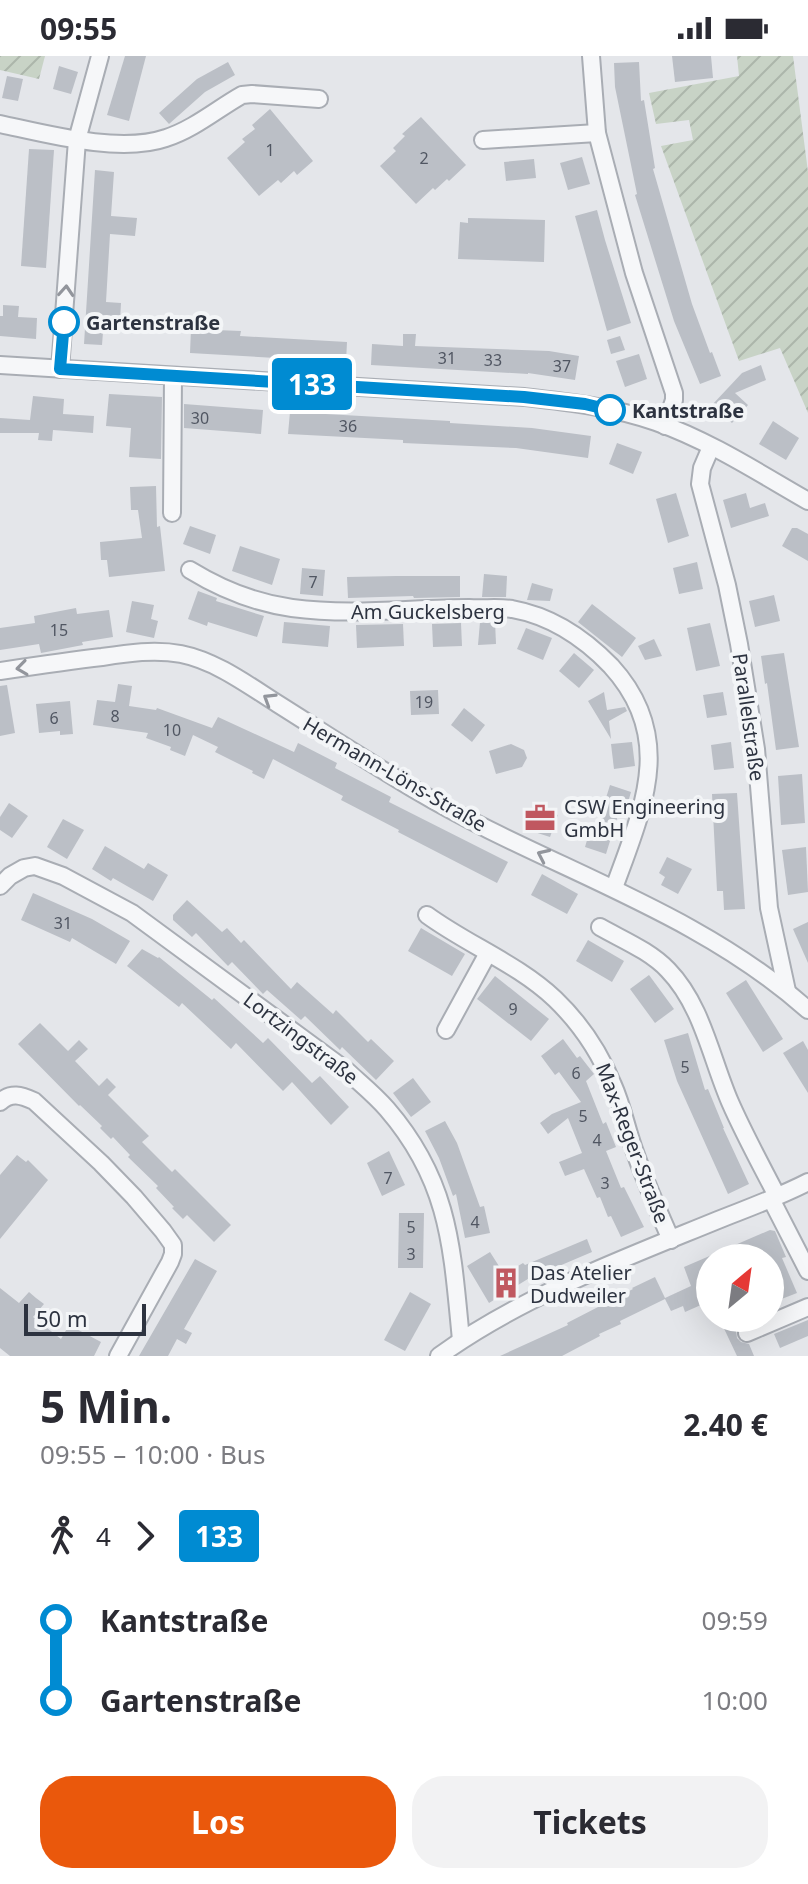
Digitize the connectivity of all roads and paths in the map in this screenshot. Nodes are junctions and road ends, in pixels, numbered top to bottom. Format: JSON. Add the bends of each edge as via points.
{"nodes":[{"id":1,"x":100,"y":56,"type":"edge"},
{"id":2,"x":591,"y":56,"type":"edge"},
{"id":3,"x":319,"y":99,"type":"dead end"},
{"id":4,"x":0,"y":124,"type":"edge"},
{"id":5,"x":597,"y":133,"type":"junction"},
{"id":6,"x":77,"y":140,"type":"junction"},
{"id":7,"x":483,"y":140,"type":"dead end"},
{"id":8,"x":0,"y":365,"type":"edge"},
{"id":9,"x":60,"y":369,"type":"junction"},
{"id":10,"x":173,"y":376,"type":"junction"},
{"id":11,"x":665,"y":426,"type":"junction"},
{"id":12,"x":711,"y":447,"type":"junction"},
{"id":13,"x":808,"y":501,"type":"edge"},
{"id":14,"x":172,"y":513,"type":"dead end"},
{"id":15,"x":190,"y":570,"type":"dead end"},
{"id":16,"x":0,"y":671,"type":"edge"},
{"id":17,"x":0,"y":886,"type":"edge"},
{"id":18,"x":614,"y":888,"type":"junction"},
{"id":19,"x":427,"y":915,"type":"dead end"},
{"id":20,"x":600,"y":927,"type":"dead end"},
{"id":21,"x":488,"y":953,"type":"junction"},
{"id":22,"x":787,"y":991,"type":"junction"},
{"id":23,"x":808,"y":1010,"type":"edge"},
{"id":24,"x":446,"y":1030,"type":"dead end"},
{"id":25,"x":0,"y":1102,"type":"edge"},
{"id":26,"x":808,"y":1182,"type":"edge"},
{"id":27,"x":774,"y":1197,"type":"junction"},
{"id":28,"x":671,"y":1240,"type":"junction"},
{"id":29,"x":808,"y":1271,"type":"edge"},
{"id":30,"x":808,"y":1307,"type":"edge"},
{"id":31,"x":747,"y":1333,"type":"dead end"},
{"id":32,"x":461,"y":1340,"type":"junction"},
{"id":33,"x":118,"y":1356,"type":"edge"},
{"id":34,"x":439,"y":1356,"type":"edge"}],
"edges":[{"from":1,"to":6,"type":"street"},
{"from":2,"to":5,"type":"street"},
{"from":3,"to":6,"type":"street","via":[[242,95],[185,131],[149,143]]},
{"from":4,"to":6,"type":"street"},
{"from":5,"to":7,"type":"street"},
{"from":5,"to":11,"type":"street","via":[[634,273],[674,393]]},
{"from":9,"to":6,"type":"street","one_way":true},
{"from":8,"to":9,"type":"street"},
{"from":9,"to":10,"type":"street"},
{"from":10,"to":11,"type":"street","via":[[524,397],[585,404]]},
{"from":10,"to":14,"type":"street"},
{"from":11,"to":12,"type":"street"},
{"from":12,"to":13,"type":"street"},
{"from":12,"to":22,"type":"street","name":"Parallelstraße","via":[[700,484],[742,659],[756,749],[769,908]]},
{"from":15,"to":18,"type":"street","name":"Am Guckelsberg","via":[[212,584],[270,604],[375,611],[510,609],[546,619],[585,642],[628,688],[648,745],[643,804]]},
{"from":18,"to":16,"type":"street","name":"Hermann-Löns-Straße","one_way":true,"via":[[439,803],[206,662],[182,654],[142,652]]},
{"from":17,"to":32,"type":"street","name":"Lortzingstraße","via":[[35,866],[132,913],[375,1096],[416,1148],[438,1191],[453,1251]]},
{"from":18,"to":22,"type":"street","name":"Hermann-Löns-Straße","via":[[733,954]]},
{"from":19,"to":21,"type":"street","name":"Max-Reger-Straße"},
{"from":20,"to":27,"type":"street","via":[[667,969],[686,993]]},
{"from":21,"to":24,"type":"street"},
{"from":21,"to":28,"type":"street","name":"Max-Reger-Straße","via":[[555,999],[599,1055]]},
{"from":22,"to":23,"type":"street","name":"Hermann-Löns-Straße"},
{"from":25,"to":33,"type":"street","via":[[11,1095],[34,1101],[134,1197],[173,1245],[170,1262]]},
{"from":26,"to":27,"type":"street"},
{"from":27,"to":28,"type":"street"},
{"from":27,"to":29,"type":"street"},
{"from":28,"to":32,"type":"street","via":[[514,1309]]},
{"from":30,"to":31,"type":"street"},
{"from":32,"to":34,"type":"street"}]}
